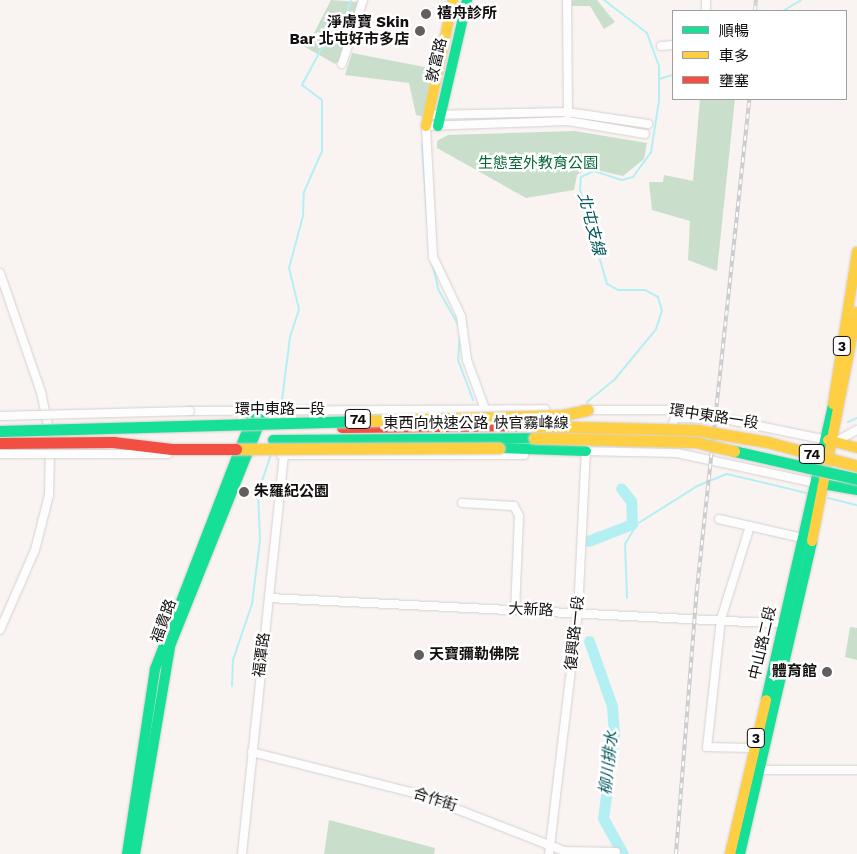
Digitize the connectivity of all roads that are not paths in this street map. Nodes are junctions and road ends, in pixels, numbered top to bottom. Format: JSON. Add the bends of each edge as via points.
{"nodes":[{"id":1,"x":363,"y":0,"type":"edge"},
{"id":2,"x":453,"y":0,"type":"edge"},
{"id":3,"x":466,"y":0,"type":"edge"},
{"id":4,"x":566,"y":0,"type":"edge"},
{"id":5,"x":672,"y":45,"type":"edge"},
{"id":6,"x":661,"y":46,"type":"dead end"},
{"id":7,"x":342,"y":64,"type":"dead end"},
{"id":8,"x":568,"y":112,"type":"junction"},
{"id":9,"x":427,"y":120,"type":"junction"},
{"id":10,"x":439,"y":120,"type":"junction"},
{"id":11,"x":568,"y":121,"type":"junction"},
{"id":12,"x":648,"y":124,"type":"dead end"},
{"id":13,"x":645,"y":134,"type":"dead end"},
{"id":14,"x":857,"y":252,"type":"edge"},
{"id":15,"x":0,"y":273,"type":"edge"},
{"id":16,"x":857,"y":312,"type":"edge"},
{"id":17,"x":260,"y":410,"type":"junction"},
{"id":18,"x":485,"y":410,"type":"junction"},
{"id":19,"x":587,"y":410,"type":"junction"},
{"id":20,"x":0,"y":416,"type":"edge"},
{"id":21,"x":727,"y":418,"type":"junction"},
{"id":22,"x":129,"y":430,"type":"junction"},
{"id":23,"x":857,"y":430,"type":"edge"},
{"id":24,"x":0,"y":431,"type":"edge"},
{"id":25,"x":831,"y":441,"type":"junction"},
{"id":26,"x":113,"y":442,"type":"junction"},
{"id":27,"x":0,"y":443,"type":"edge"},
{"id":28,"x":857,"y":448,"type":"edge"},
{"id":29,"x":586,"y":451,"type":"junction"},
{"id":30,"x":677,"y":453,"type":"junction"},
{"id":31,"x":0,"y":454,"type":"edge"},
{"id":32,"x":243,"y":455,"type":"junction"},
{"id":33,"x":284,"y":456,"type":"junction"},
{"id":34,"x":857,"y":466,"type":"edge"},
{"id":35,"x":857,"y":479,"type":"edge"},
{"id":36,"x":821,"y":483,"type":"junction"},
{"id":37,"x":857,"y":490,"type":"edge"},
{"id":38,"x":462,"y":503,"type":"dead end"},
{"id":39,"x":719,"y":519,"type":"dead end"},
{"id":40,"x":750,"y":526,"type":"junction"},
{"id":41,"x":802,"y":538,"type":"junction"},
{"id":42,"x":269,"y":598,"type":"junction"},
{"id":43,"x":516,"y":610,"type":"junction"},
{"id":44,"x":578,"y":612,"type":"junction"},
{"id":45,"x":721,"y":620,"type":"junction"},
{"id":46,"x":788,"y":624,"type":"junction"},
{"id":47,"x":0,"y":630,"type":"edge"},
{"id":48,"x":754,"y":748,"type":"junction"},
{"id":49,"x":252,"y":752,"type":"junction"},
{"id":50,"x":759,"y":770,"type":"junction"},
{"id":51,"x":857,"y":770,"type":"edge"},
{"id":52,"x":550,"y":850,"type":"edge"},
{"id":53,"x":616,"y":852,"type":"dead end"},
{"id":54,"x":127,"y":854,"type":"edge"},
{"id":55,"x":135,"y":854,"type":"edge"},
{"id":56,"x":242,"y":854,"type":"edge"},
{"id":57,"x":730,"y":854,"type":"edge"},
{"id":58,"x":740,"y":854,"type":"edge"}],
"edges":[{"from":1,"to":7,"type":"street"},
{"from":2,"to":9,"type":"main road","name":"敦富路"},
{"from":3,"to":10,"type":"main road","name":"敦富路"},
{"from":4,"to":8,"type":"street"},
{"from":5,"to":6,"type":"street"},
{"from":8,"to":10,"type":"street"},
{"from":8,"to":11,"type":"street"},
{"from":8,"to":12,"type":"street"},
{"from":9,"to":10,"type":"street"},
{"from":9,"to":18,"type":"street","via":[[429,223],[433,257],[464,323],[467,360]]},
{"from":10,"to":11,"type":"street"},
{"from":11,"to":13,"type":"street"},
{"from":14,"to":25,"type":"main road","number":"3"},
{"from":15,"to":47,"type":"street","via":[[41,392],[49,439],[51,479],[28,573]]},
{"from":16,"to":25,"type":"main road","number":"3"},
{"from":17,"to":18,"type":"street","name":"環中東路一段"},
{"from":17,"to":20,"type":"street","name":"環中東路一段","bridge":true},
{"from":17,"to":32,"type":"main road","name":"福貴路"},
{"from":18,"to":19,"type":"street","name":"環中東路一段"},
{"from":19,"to":21,"type":"street","name":"環中東路一段","via":[[681,410]]},
{"from":19,"to":22,"type":"main road","number":"74","bridge":true,"via":[[563,415],[168,423]]},
{"from":19,"to":29,"type":"street","name":"復興路一段"},
{"from":21,"to":25,"type":"street","name":"環中東路一段"},
{"from":21,"to":30,"type":"street","via":[[673,419],[671,447]]},
{"from":22,"to":24,"type":"main road","name":"東西向快速公路 快官霧峰線","number":"74","bridge":true},
{"from":22,"to":34,"type":"main road","name":"東西向快速公路 快官霧峰線","number":"74","bridge":true,"via":[[646,426],[745,438]]},
{"from":23,"to":25,"type":"street"},
{"from":25,"to":28,"type":"main road"},
{"from":25,"to":36,"type":"main road","name":"中山路二段","number":"3"},
{"from":26,"to":27,"type":"main road","name":"東西向快速公路 快官霧峰線","number":"74","bridge":true},
{"from":26,"to":29,"type":"main road","bridge":true,"via":[[172,449],[499,448]]},
{"from":26,"to":35,"type":"main road","name":"東西向快速公路 快官霧峰線","number":"74","bridge":true,"via":[[646,438],[743,450]]},
{"from":29,"to":30,"type":"street"},
{"from":29,"to":33,"type":"street","via":[[562,456]]},
{"from":29,"to":44,"type":"street","name":"復興路一段"},
{"from":30,"to":36,"type":"street"},
{"from":31,"to":32,"type":"street","bridge":true},
{"from":32,"to":33,"type":"street"},
{"from":32,"to":54,"type":"main road","name":"福貴路","via":[[154,669]]},
{"from":32,"to":55,"type":"main road","name":"福貴路","via":[[163,668]]},
{"from":33,"to":42,"type":"street","name":"福潭路"},
{"from":36,"to":37,"type":"main road"},
{"from":36,"to":41,"type":"main road","name":"中山路二段","number":"3"},
{"from":36,"to":46,"type":"main road","name":"中山路二段","number":"3"},
{"from":38,"to":43,"type":"street","via":[[514,506],[519,516]]},
{"from":39,"to":40,"type":"street"},
{"from":40,"to":41,"type":"street"},
{"from":40,"to":45,"type":"street"},
{"from":41,"to":46,"type":"main road","name":"中山路二段","number":"3"},
{"from":42,"to":43,"type":"street","name":"大新路"},
{"from":42,"to":49,"type":"street","name":"福潭路"},
{"from":43,"to":44,"type":"street","name":"大新路"},
{"from":44,"to":45,"type":"street","name":"大新路"},
{"from":44,"to":52,"type":"street","name":"復興路一段"},
{"from":45,"to":46,"type":"street","name":"大新路"},
{"from":45,"to":48,"type":"street","via":[[707,747]]},
{"from":46,"to":48,"type":"main road","name":"中山路二段","number":"3"},
{"from":46,"to":50,"type":"main road","name":"中山路二段","number":"3"},
{"from":48,"to":57,"type":"main road","name":"中山路二段","number":"3"},
{"from":49,"to":52,"type":"street","name":"合作街","via":[[425,796]]},
{"from":49,"to":56,"type":"street","name":"福潭路"},
{"from":50,"to":51,"type":"street"},
{"from":50,"to":58,"type":"main road","name":"中山路二段","number":"3"},
{"from":52,"to":53,"type":"street","name":"合作街"}]}
